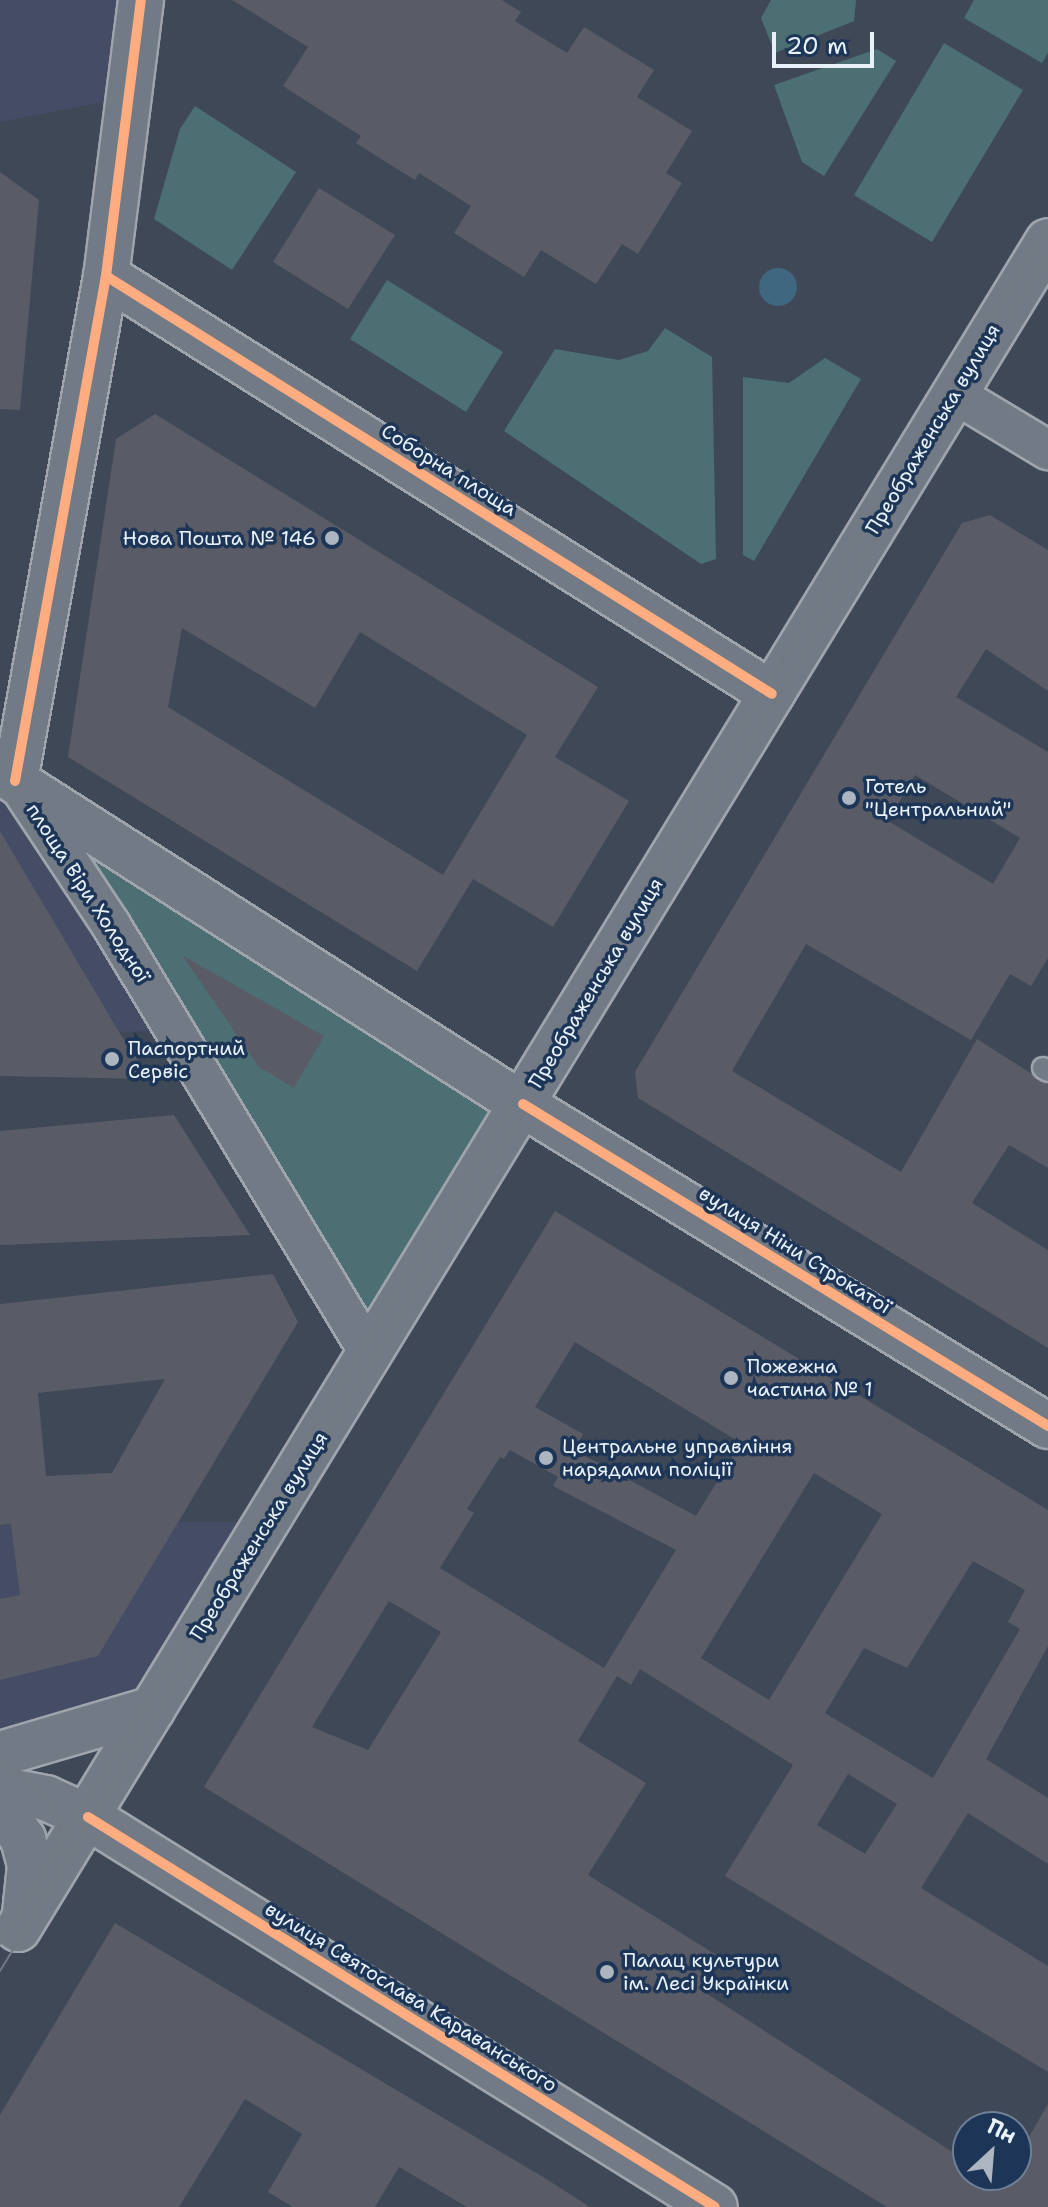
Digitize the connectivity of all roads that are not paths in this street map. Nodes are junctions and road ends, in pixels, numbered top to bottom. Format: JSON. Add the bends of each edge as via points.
{"nodes":[{"id":1,"x":141,"y":2,"type":"edge"},
{"id":2,"x":1048,"y":241,"type":"edge"},
{"id":3,"x":106,"y":276,"type":"junction"},
{"id":4,"x":955,"y":394,"type":"junction"},
{"id":5,"x":1048,"y":450,"type":"edge"},
{"id":6,"x":772,"y":694,"type":"junction"},
{"id":7,"x":8,"y":782,"type":"edge"},
{"id":8,"x":523,"y":1104,"type":"junction"},
{"id":9,"x":371,"y":1356,"type":"junction"},
{"id":10,"x":1048,"y":1426,"type":"edge"},
{"id":11,"x":153,"y":1709,"type":"junction"},
{"id":12,"x":0,"y":1754,"type":"edge"},
{"id":13,"x":0,"y":1789,"type":"edge"},
{"id":14,"x":0,"y":1808,"type":"edge"},
{"id":15,"x":88,"y":1817,"type":"junction"},
{"id":16,"x":6,"y":1945,"type":"edge"},
{"id":17,"x":715,"y":2207,"type":"edge"}],
"edges":[{"from":1,"to":3,"type":"main road"},
{"from":2,"to":4,"type":"main road","name":"Преображенська вулиця"},
{"from":3,"to":6,"type":"main road","name":"Соборна площа"},
{"from":3,"to":7,"type":"main road"},
{"from":4,"to":5,"type":"street"},
{"from":4,"to":6,"type":"main road","name":"Преображенська вулиця"},
{"from":6,"to":8,"type":"main road","name":"Преображенська вулиця"},
{"from":7,"to":8,"type":"main road","name":"площа Віри Холодної"},
{"from":7,"to":9,"type":"street","name":"площа Віри Холодної","via":[[111,925]]},
{"from":8,"to":9,"type":"main road","name":"Преображенська вулиця"},
{"from":8,"to":10,"type":"main road","name":"вулиця Ніни Строкатої"},
{"from":9,"to":11,"type":"main road","name":"Преображенська вулиця"},
{"from":11,"to":12,"type":"main road"},
{"from":11,"to":15,"type":"main road","name":"Преображенська вулиця"},
{"from":13,"to":15,"type":"main road","name":"вулиця Святослава Караванського","via":[[46,1798]]},
{"from":14,"to":16,"type":"main road","via":[[23,1839],[30,1865],[31,1892]]},
{"from":15,"to":16,"type":"main road","name":"Преображенська вулиця"},
{"from":15,"to":17,"type":"main road","name":"вулиця Святослава Караванського"}]}
